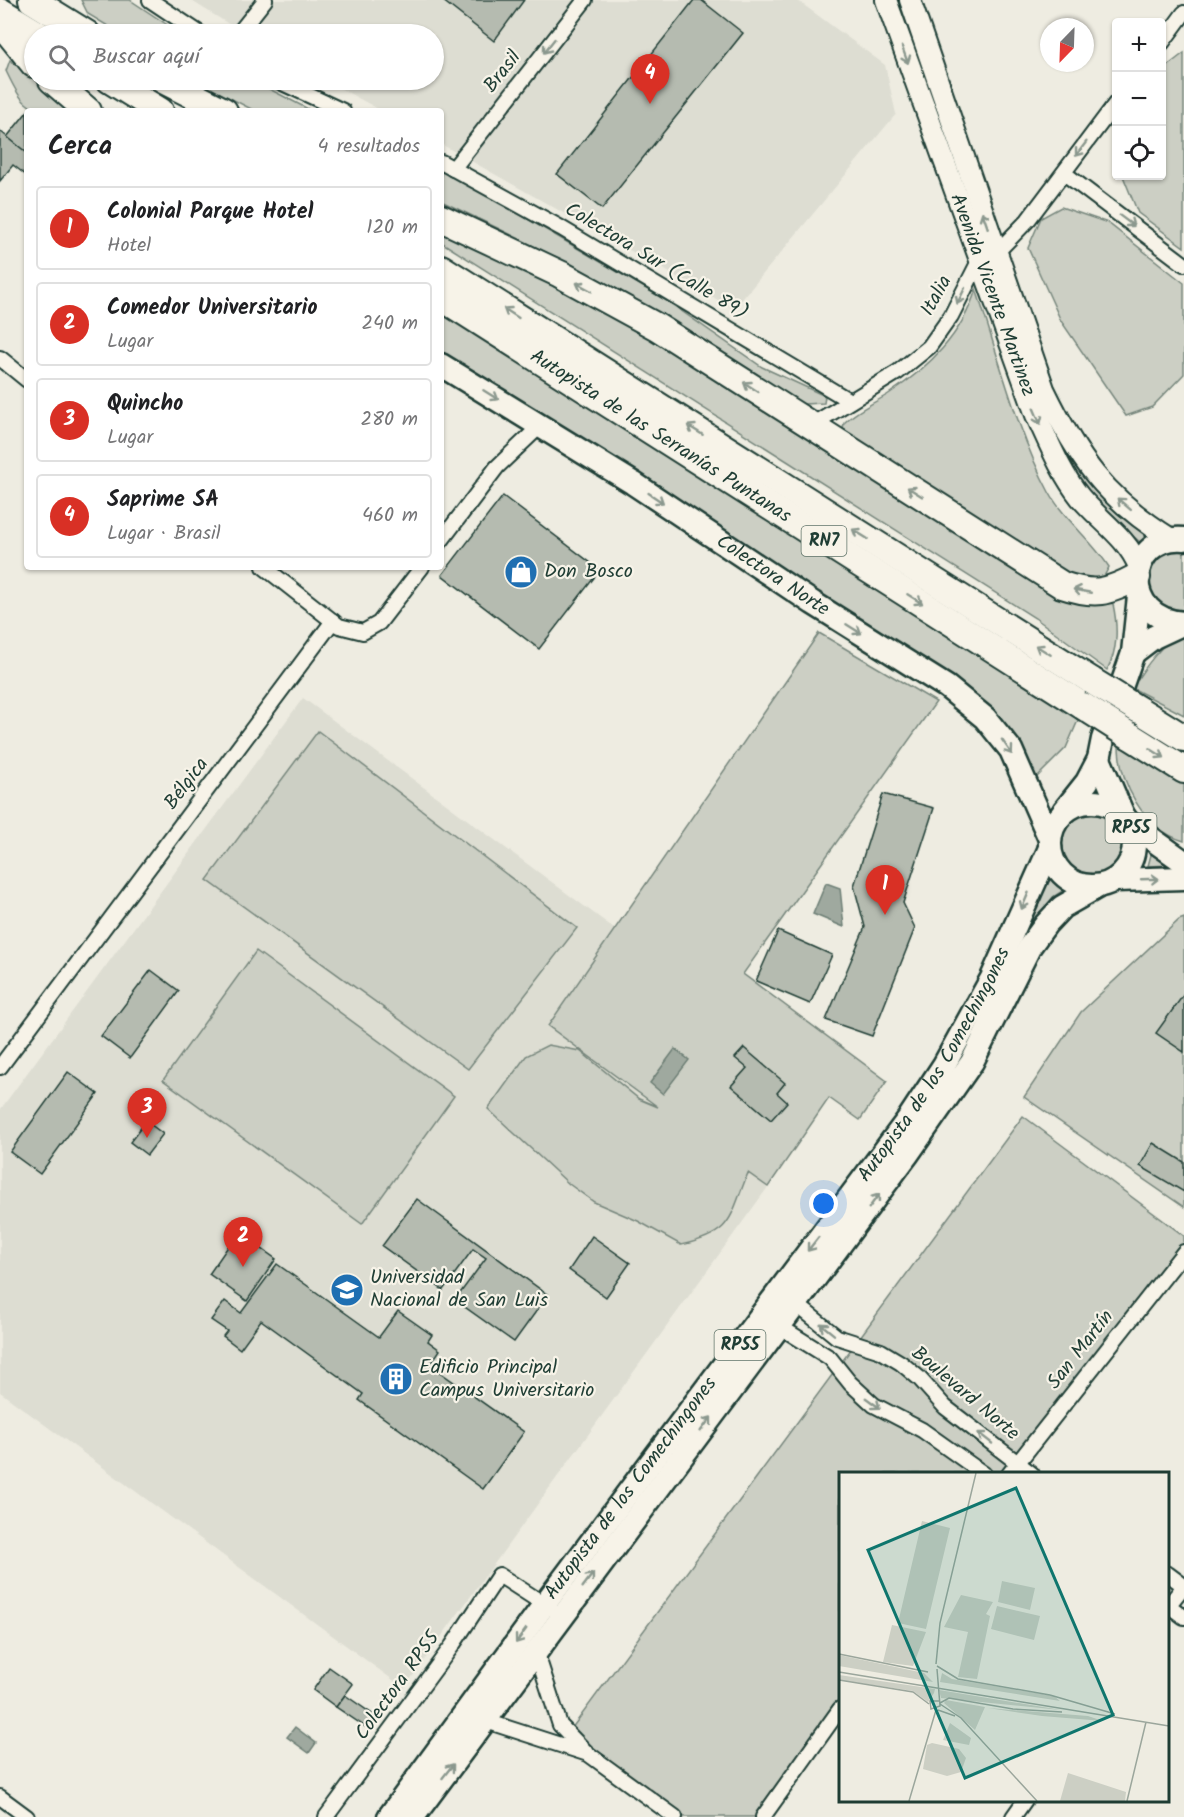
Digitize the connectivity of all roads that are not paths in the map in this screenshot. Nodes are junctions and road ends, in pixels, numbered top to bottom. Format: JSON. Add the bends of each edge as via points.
{"nodes":[{"id":1,"x":32,"y":0,"type":"edge"},
{"id":2,"x":150,"y":0,"type":"edge"},
{"id":3,"x":265,"y":0,"type":"edge"},
{"id":4,"x":585,"y":0,"type":"edge"},
{"id":5,"x":886,"y":0,"type":"edge"},
{"id":6,"x":910,"y":0,"type":"edge"},
{"id":7,"x":0,"y":11,"type":"edge"},
{"id":8,"x":1184,"y":13,"type":"edge"},
{"id":9,"x":0,"y":22,"type":"edge"},
{"id":10,"x":71,"y":24,"type":"edge"},
{"id":11,"x":186,"y":24,"type":"edge"},
{"id":12,"x":246,"y":24,"type":"edge"},
{"id":13,"x":24,"y":26,"type":"edge"},
{"id":14,"x":1166,"y":36,"type":"edge"},
{"id":15,"x":24,"y":52,"type":"edge"},
{"id":16,"x":64,"y":90,"type":"edge"},
{"id":17,"x":126,"y":90,"type":"edge"},
{"id":18,"x":173,"y":90,"type":"edge"},
{"id":19,"x":183,"y":90,"type":"edge"},
{"id":20,"x":298,"y":90,"type":"edge"},
{"id":21,"x":85,"y":108,"type":"edge"},
{"id":22,"x":155,"y":108,"type":"edge"},
{"id":23,"x":200,"y":108,"type":"edge"},
{"id":24,"x":218,"y":108,"type":"edge"},
{"id":25,"x":337,"y":108,"type":"edge"},
{"id":26,"x":1112,"y":108,"type":"edge"},
{"id":27,"x":447,"y":165,"type":"edge"},
{"id":28,"x":1064,"y":173,"type":"junction"},
{"id":29,"x":444,"y":219,"type":"edge"},
{"id":30,"x":987,"y":257,"type":"junction"},
{"id":31,"x":1184,"y":264,"type":"edge"},
{"id":32,"x":444,"y":270,"type":"edge"},
{"id":33,"x":444,"y":299,"type":"edge"},
{"id":34,"x":0,"y":358,"type":"edge"},
{"id":35,"x":444,"y":367,"type":"edge"},
{"id":36,"x":24,"y":378,"type":"edge"},
{"id":37,"x":850,"y":400,"type":"junction"},
{"id":38,"x":540,"y":426,"type":"junction"},
{"id":39,"x":810,"y":426,"type":"junction"},
{"id":40,"x":444,"y":537,"type":"edge"},
{"id":41,"x":1180,"y":539,"type":"edge"},
{"id":42,"x":268,"y":570,"type":"edge"},
{"id":43,"x":420,"y":570,"type":"edge"},
{"id":44,"x":1138,"y":580,"type":"junction"},
{"id":45,"x":333,"y":621,"type":"junction"},
{"id":46,"x":1184,"y":623,"type":"edge"},
{"id":47,"x":1133,"y":653,"type":"junction"},
{"id":48,"x":1184,"y":738,"type":"edge"},
{"id":49,"x":1099,"y":759,"type":"junction"},
{"id":50,"x":1184,"y":770,"type":"edge"},
{"id":51,"x":1060,"y":817,"type":"junction"},
{"id":52,"x":1126,"y":818,"type":"junction"},
{"id":53,"x":1050,"y":844,"type":"junction"},
{"id":54,"x":1184,"y":862,"type":"edge"},
{"id":55,"x":1184,"y":878,"type":"edge"},
{"id":56,"x":1106,"y":883,"type":"junction"},
{"id":57,"x":0,"y":1067,"type":"edge"},
{"id":58,"x":1184,"y":1252,"type":"edge"},
{"id":59,"x":788,"y":1297,"type":"junction"},
{"id":60,"x":771,"y":1320,"type":"junction"},
{"id":61,"x":1013,"y":1468,"type":"edge"},
{"id":62,"x":983,"y":1472,"type":"edge"},
{"id":63,"x":1028,"y":1472,"type":"edge"},
{"id":64,"x":1169,"y":1575,"type":"edge"},
{"id":65,"x":1184,"y":1586,"type":"edge"},
{"id":66,"x":1169,"y":1604,"type":"edge"},
{"id":67,"x":1169,"y":1606,"type":"edge"},
{"id":68,"x":553,"y":1610,"type":"junction"},
{"id":69,"x":1184,"y":1617,"type":"edge"},
{"id":70,"x":536,"y":1651,"type":"junction"},
{"id":71,"x":839,"y":1710,"type":"edge"},
{"id":72,"x":486,"y":1721,"type":"junction"},
{"id":73,"x":587,"y":1754,"type":"junction"},
{"id":74,"x":0,"y":1797,"type":"edge"},
{"id":75,"x":1024,"y":1802,"type":"edge"},
{"id":76,"x":27,"y":1817,"type":"edge"},
{"id":77,"x":326,"y":1817,"type":"edge"},
{"id":78,"x":389,"y":1817,"type":"edge"},
{"id":79,"x":413,"y":1817,"type":"edge"},
{"id":80,"x":675,"y":1817,"type":"edge"},
{"id":81,"x":763,"y":1817,"type":"edge"},
{"id":82,"x":1013,"y":1817,"type":"edge"}],
"edges":[{"from":1,"to":10,"type":"highway"},
{"from":2,"to":11,"type":"street"},
{"from":3,"to":12,"type":"street"},
{"from":4,"to":27,"type":"street","name":"Brasil","one_way":true},
{"from":5,"to":30,"type":"main road","name":"Avenida Vicente Martinez","one_way":true},
{"from":30,"to":6,"type":"main road","name":"Avenida Vicente Martinez","one_way":true},
{"from":7,"to":13,"type":"highway"},
{"from":8,"to":14,"type":"street"},
{"from":9,"to":15,"type":"highway"},
{"from":16,"to":21,"type":"highway"},
{"from":17,"to":22,"type":"highway"},
{"from":18,"to":23,"type":"highway"},
{"from":19,"to":24,"type":"highway"},
{"from":20,"to":25,"type":"street"},
{"from":26,"to":28,"type":"street","name":"Italia","one_way":true},
{"from":27,"to":37,"type":"street","name":"Colectora Sur (Calle 89)","via":[[561,228]]},
{"from":28,"to":30,"type":"street","name":"Italia","via":[[1028,220]]},
{"from":28,"to":31,"type":"street","one_way":true},
{"from":39,"to":29,"type":"highway","one_way":true,"via":[[657,327],[560,274]]},
{"from":30,"to":37,"type":"street","name":"Italia","one_way":true,"via":[[929,347]]},
{"from":41,"to":30,"type":"main road","name":"Avenida Vicente Martinez","one_way":true,"via":[[1118,499],[1091,472],[1069,440]]},
{"from":30,"to":44,"type":"main road","name":"Avenida Vicente Martinez","one_way":true,"via":[[1036,415],[1055,456],[1079,496],[1132,551]]},
{"from":48,"to":32,"type":"highway","name":"Autopista de las Serranías Puntanas","number":"RN7","one_way":true,"bridge":true},
{"from":33,"to":50,"type":"highway","name":"Autopista de las Serranías Puntanas","number":"RN7","one_way":true,"bridge":true},
{"from":34,"to":36,"type":"street"},
{"from":35,"to":38,"type":"main road","name":"Colectora Norte","one_way":true},
{"from":37,"to":39,"type":"street","name":"Italia"},
{"from":38,"to":40,"type":"street","via":[[497,467]]},
{"from":38,"to":53,"type":"main road","name":"Colectora Norte","one_way":true,"via":[[955,693],[985,718],[1011,750]]},
{"from":44,"to":39,"type":"highway","one_way":true,"via":[[1097,593],[1062,585]]},
{"from":41,"to":44,"type":"main road","via":[[1156,545],[1146,555]]},
{"from":42,"to":45,"type":"street"},
{"from":43,"to":45,"type":"street","via":[[379,623],[363,632]]},
{"from":44,"to":46,"type":"main road","via":[[1147,608],[1158,617]]},
{"from":44,"to":47,"type":"main road"},
{"from":45,"to":57,"type":"street","name":"Bélgica"},
{"from":46,"to":47,"type":"main road","via":[[1154,637]]},
{"from":47,"to":49,"type":"main road"},
{"from":49,"to":51,"type":"main road"},
{"from":49,"to":52,"type":"main road"},
{"from":51,"to":52,"type":"main road","number":"RP55","via":[[1069,808],[1091,802],[1114,808]]},
{"from":51,"to":53,"type":"main road","number":"RP55"},
{"from":52,"to":54,"type":"main road","number":"RP55"},
{"from":52,"to":56,"type":"main road","number":"RP55","via":[[1134,834],[1132,860]]},
{"from":53,"to":56,"type":"main road","number":"RP55","via":[[1057,867],[1071,881],[1083,886]]},
{"from":53,"to":59,"type":"main road","name":"Autopista de los Comechingones","number":"RP55","one_way":true,"via":[[992,978],[944,1065]]},
{"from":56,"to":55,"type":"main road","number":"RP55","one_way":true},
{"from":59,"to":56,"type":"main road","name":"Autopista de los Comechingones","number":"RP55","one_way":true,"via":[[972,1062],[1030,946],[1046,924],[1062,907]]},
{"from":58,"to":61,"type":"street","name":"San Martín"},
{"from":59,"to":60,"type":"main road","name":"Autopista de los Comechingones","number":"RP55"},
{"from":61,"to":59,"type":"street","name":"Boulevard Norte","one_way":true,"via":[[901,1364],[837,1337]]},
{"from":60,"to":62,"type":"street","one_way":true,"via":[[830,1359],[874,1405],[922,1430]]},
{"from":60,"to":68,"type":"main road","name":"Autopista de los Comechingones","number":"RP55"},
{"from":61,"to":63,"type":"street","name":"Boulevard Norte"},
{"from":64,"to":65,"type":"street"},
{"from":65,"to":66,"type":"street"},
{"from":67,"to":69,"type":"street"},
{"from":68,"to":70,"type":"main road","name":"Autopista de los Comechingones","number":"RP55"},
{"from":68,"to":77,"type":"street","name":"Colectora RP55","via":[[499,1575],[452,1646]]},
{"from":68,"to":78,"type":"main road","name":"Autopista de los Comechingones","number":"RP55","one_way":true},
{"from":70,"to":72,"type":"main road","name":"Autopista de los Comechingones","number":"RP55"},
{"from":70,"to":73,"type":"street","via":[[560,1725]]},
{"from":71,"to":81,"type":"street"},
{"from":72,"to":73,"type":"street"},
{"from":79,"to":72,"type":"main road","name":"Autopista de los Comechingones","number":"RP55","one_way":true},
{"from":73,"to":80,"type":"street"},
{"from":74,"to":76,"type":"street"},
{"from":75,"to":82,"type":"street"}]}
